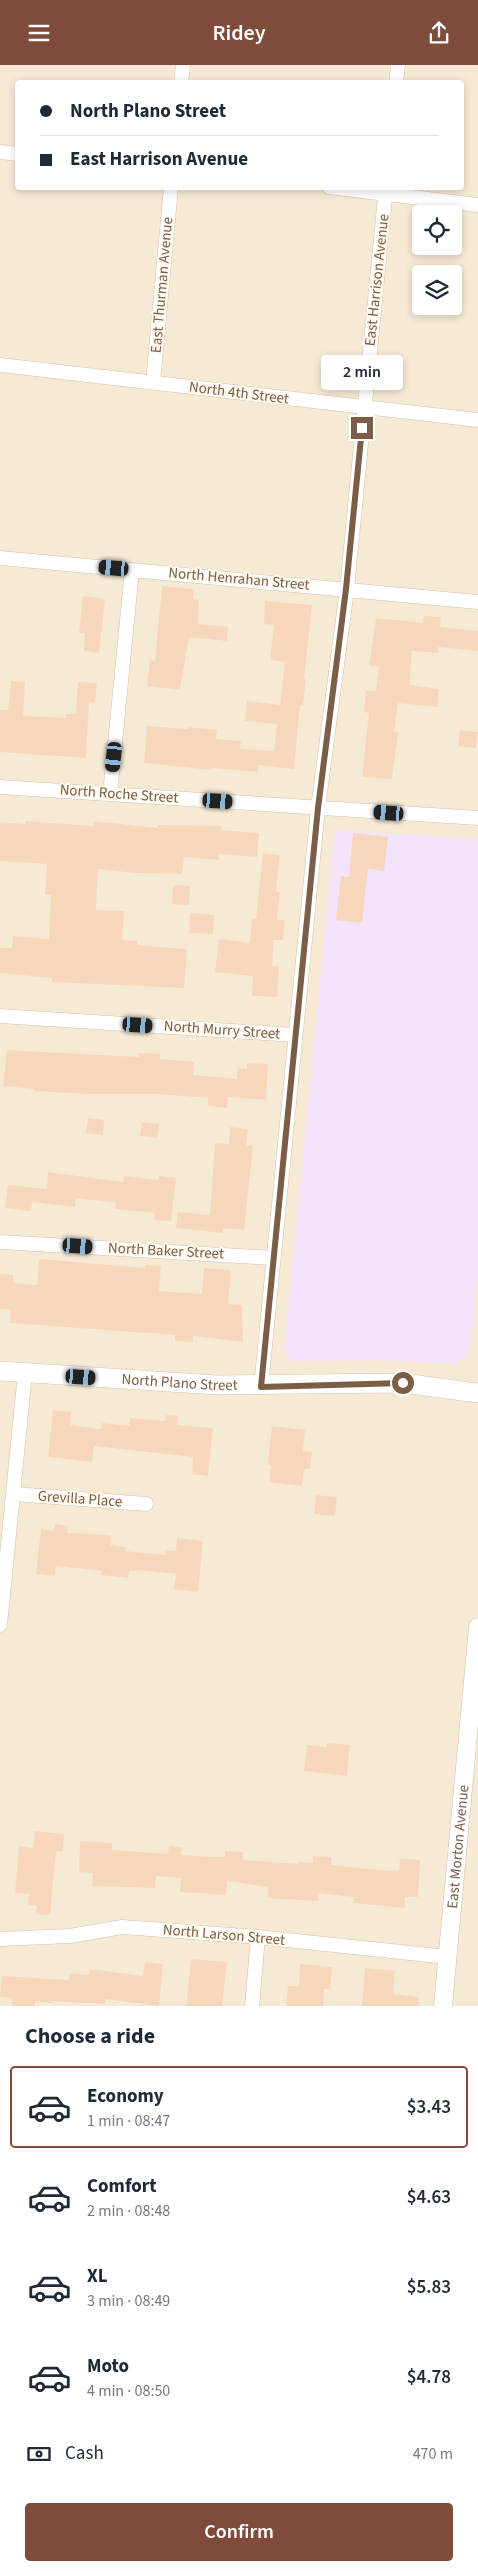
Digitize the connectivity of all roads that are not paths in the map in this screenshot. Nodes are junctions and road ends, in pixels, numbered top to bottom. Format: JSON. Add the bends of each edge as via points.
{"nodes":[{"id":1,"x":183,"y":65,"type":"edge"},
{"id":2,"x":398,"y":65,"type":"edge"},
{"id":3,"x":181,"y":80,"type":"edge"},
{"id":4,"x":396,"y":80,"type":"edge"},
{"id":5,"x":0,"y":152,"type":"edge"},
{"id":6,"x":15,"y":153,"type":"edge"},
{"id":7,"x":172,"y":190,"type":"edge"},
{"id":8,"x":372,"y":190,"type":"edge"},
{"id":9,"x":386,"y":191,"type":"edge"},
{"id":10,"x":478,"y":205,"type":"edge"},
{"id":11,"x":0,"y":365,"type":"edge"},
{"id":12,"x":153,"y":382,"type":"junction"},
{"id":13,"x":364,"y":408,"type":"junction"},
{"id":14,"x":478,"y":420,"type":"edge"},
{"id":15,"x":0,"y":558,"type":"edge"},
{"id":16,"x":132,"y":570,"type":"junction"},
{"id":17,"x":346,"y":589,"type":"junction"},
{"id":18,"x":478,"y":602,"type":"edge"},
{"id":19,"x":0,"y":787,"type":"edge"},
{"id":20,"x":110,"y":794,"type":"junction"},
{"id":21,"x":318,"y":808,"type":"junction"},
{"id":22,"x":478,"y":818,"type":"edge"},
{"id":23,"x":0,"y":1016,"type":"edge"},
{"id":24,"x":295,"y":1035,"type":"junction"},
{"id":25,"x":0,"y":1241,"type":"edge"},
{"id":26,"x":273,"y":1258,"type":"junction"},
{"id":27,"x":0,"y":1371,"type":"edge"},
{"id":28,"x":25,"y":1373,"type":"junction"},
{"id":29,"x":261,"y":1387,"type":"junction"},
{"id":30,"x":478,"y":1393,"type":"edge"},
{"id":31,"x":14,"y":1495,"type":"junction"},
{"id":32,"x":146,"y":1504,"type":"dead end"},
{"id":33,"x":0,"y":1625,"type":"edge"},
{"id":34,"x":478,"y":1627,"type":"edge"},
{"id":35,"x":258,"y":1937,"type":"junction"},
{"id":36,"x":0,"y":1939,"type":"edge"},
{"id":37,"x":448,"y":1957,"type":"junction"},
{"id":38,"x":252,"y":2006,"type":"edge"},
{"id":39,"x":443,"y":2006,"type":"edge"}],
"edges":[{"from":1,"to":3,"type":"street"},
{"from":2,"to":4,"type":"street"},
{"from":5,"to":6,"type":"street"},
{"from":7,"to":12,"type":"street","name":"East Thurman Avenue"},
{"from":8,"to":9,"type":"street"},
{"from":9,"to":10,"type":"street"},
{"from":9,"to":13,"type":"street","name":"East Harrison Avenue"},
{"from":11,"to":12,"type":"street","name":"North 4th Street"},
{"from":12,"to":13,"type":"street","name":"North 4th Street"},
{"from":13,"to":14,"type":"street","name":"North 4th Street"},
{"from":13,"to":17,"type":"street","name":"East Harrison Avenue"},
{"from":15,"to":16,"type":"street","name":"North Henrahan Street"},
{"from":16,"to":17,"type":"street","name":"North Henrahan Street"},
{"from":16,"to":20,"type":"street"},
{"from":17,"to":18,"type":"street","name":"North Henrahan Street"},
{"from":17,"to":21,"type":"street","name":"East Harrison Avenue"},
{"from":19,"to":20,"type":"street","name":"North Roche Street"},
{"from":20,"to":21,"type":"street","name":"North Roche Street"},
{"from":21,"to":22,"type":"street","name":"North Roche Street"},
{"from":21,"to":24,"type":"street","name":"East Harrison Avenue"},
{"from":23,"to":24,"type":"street","name":"North Murry Street"},
{"from":24,"to":26,"type":"street","name":"East Harrison Avenue"},
{"from":25,"to":26,"type":"street","name":"North Baker Street"},
{"from":26,"to":29,"type":"street","name":"East Harrison Avenue"},
{"from":27,"to":28,"type":"main road","name":"North Plano Street"},
{"from":28,"to":29,"type":"main road","name":"North Plano Street"},
{"from":28,"to":31,"type":"street"},
{"from":29,"to":30,"type":"main road","name":"North Plano Street","via":[[403,1383]]},
{"from":31,"to":32,"type":"street","name":"Grevilla Place"},
{"from":31,"to":33,"type":"street"},
{"from":34,"to":37,"type":"street","name":"East Morton Avenue"},
{"from":35,"to":36,"type":"street","name":"North Larson Street","via":[[122,1927],[70,1936]]},
{"from":35,"to":37,"type":"street","name":"North Larson Street"},
{"from":35,"to":38,"type":"street"},
{"from":37,"to":39,"type":"street","name":"East Morton Avenue"}]}
